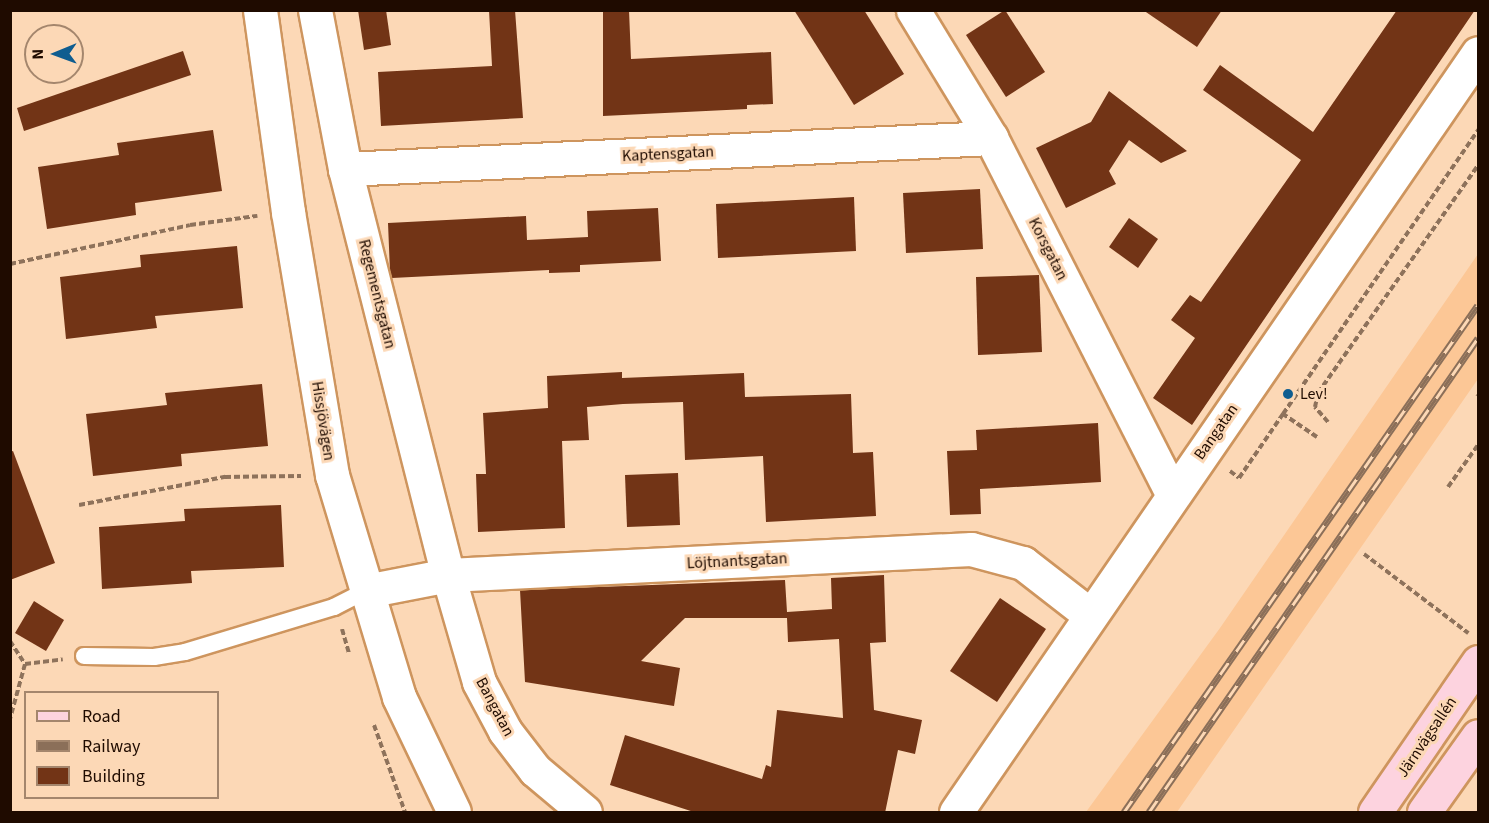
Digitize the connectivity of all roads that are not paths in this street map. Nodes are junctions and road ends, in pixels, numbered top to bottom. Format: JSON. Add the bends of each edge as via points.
{"nodes":[{"id":1,"x":260,"y":10,"type":"edge"},
{"id":2,"x":315,"y":10,"type":"edge"},
{"id":3,"x":912,"y":10,"type":"edge"},
{"id":4,"x":1479,"y":54,"type":"edge"},
{"id":5,"x":992,"y":138,"type":"junction"},
{"id":6,"x":345,"y":169,"type":"junction"},
{"id":7,"x":1172,"y":494,"type":"junction"},
{"id":8,"x":448,"y":575,"type":"junction"},
{"id":9,"x":366,"y":591,"type":"junction"},
{"id":10,"x":1090,"y":615,"type":"junction"},
{"id":11,"x":1476,"y":649,"type":"edge"},
{"id":12,"x":84,"y":656,"type":"road end"},
{"id":13,"x":1479,"y":736,"type":"edge"},
{"id":14,"x":454,"y":813,"type":"edge"},
{"id":15,"x":585,"y":813,"type":"edge"},
{"id":16,"x":956,"y":813,"type":"edge"},
{"id":17,"x":1375,"y":813,"type":"edge"},
{"id":18,"x":1424,"y":813,"type":"edge"}],
"edges":[{"from":1,"to":9,"type":"street","name":"Hissjövägen","via":[[288,212],[332,475]]},
{"from":2,"to":6,"type":"street","name":"Regementsgatan"},
{"from":3,"to":5,"type":"street","name":"Korsgatan"},
{"from":4,"to":7,"type":"street","name":"Bangatan"},
{"from":5,"to":6,"type":"street","name":"Kaptensgatan"},
{"from":5,"to":7,"type":"street","name":"Korsgatan"},
{"from":6,"to":8,"type":"street","name":"Regementsgatan"},
{"from":7,"to":10,"type":"street","name":"Bangatan"},
{"from":8,"to":9,"type":"street","name":"Löjtnantsgatan"},
{"from":8,"to":10,"type":"street","name":"Löjtnantsgatan","via":[[971,549],[1023,563]]},
{"from":8,"to":15,"type":"street","name":"Bangatan","via":[[479,682],[505,731],[535,770]]},
{"from":9,"to":12,"type":"lane","via":[[334,607],[185,652],[154,657]]},
{"from":9,"to":14,"type":"street","name":"Hissjövägen","via":[[399,696]]},
{"from":10,"to":16,"type":"street","name":"Bangatan"},
{"from":11,"to":17,"type":"main road","name":"Järnvägsallén"},
{"from":13,"to":18,"type":"main road"}]}
